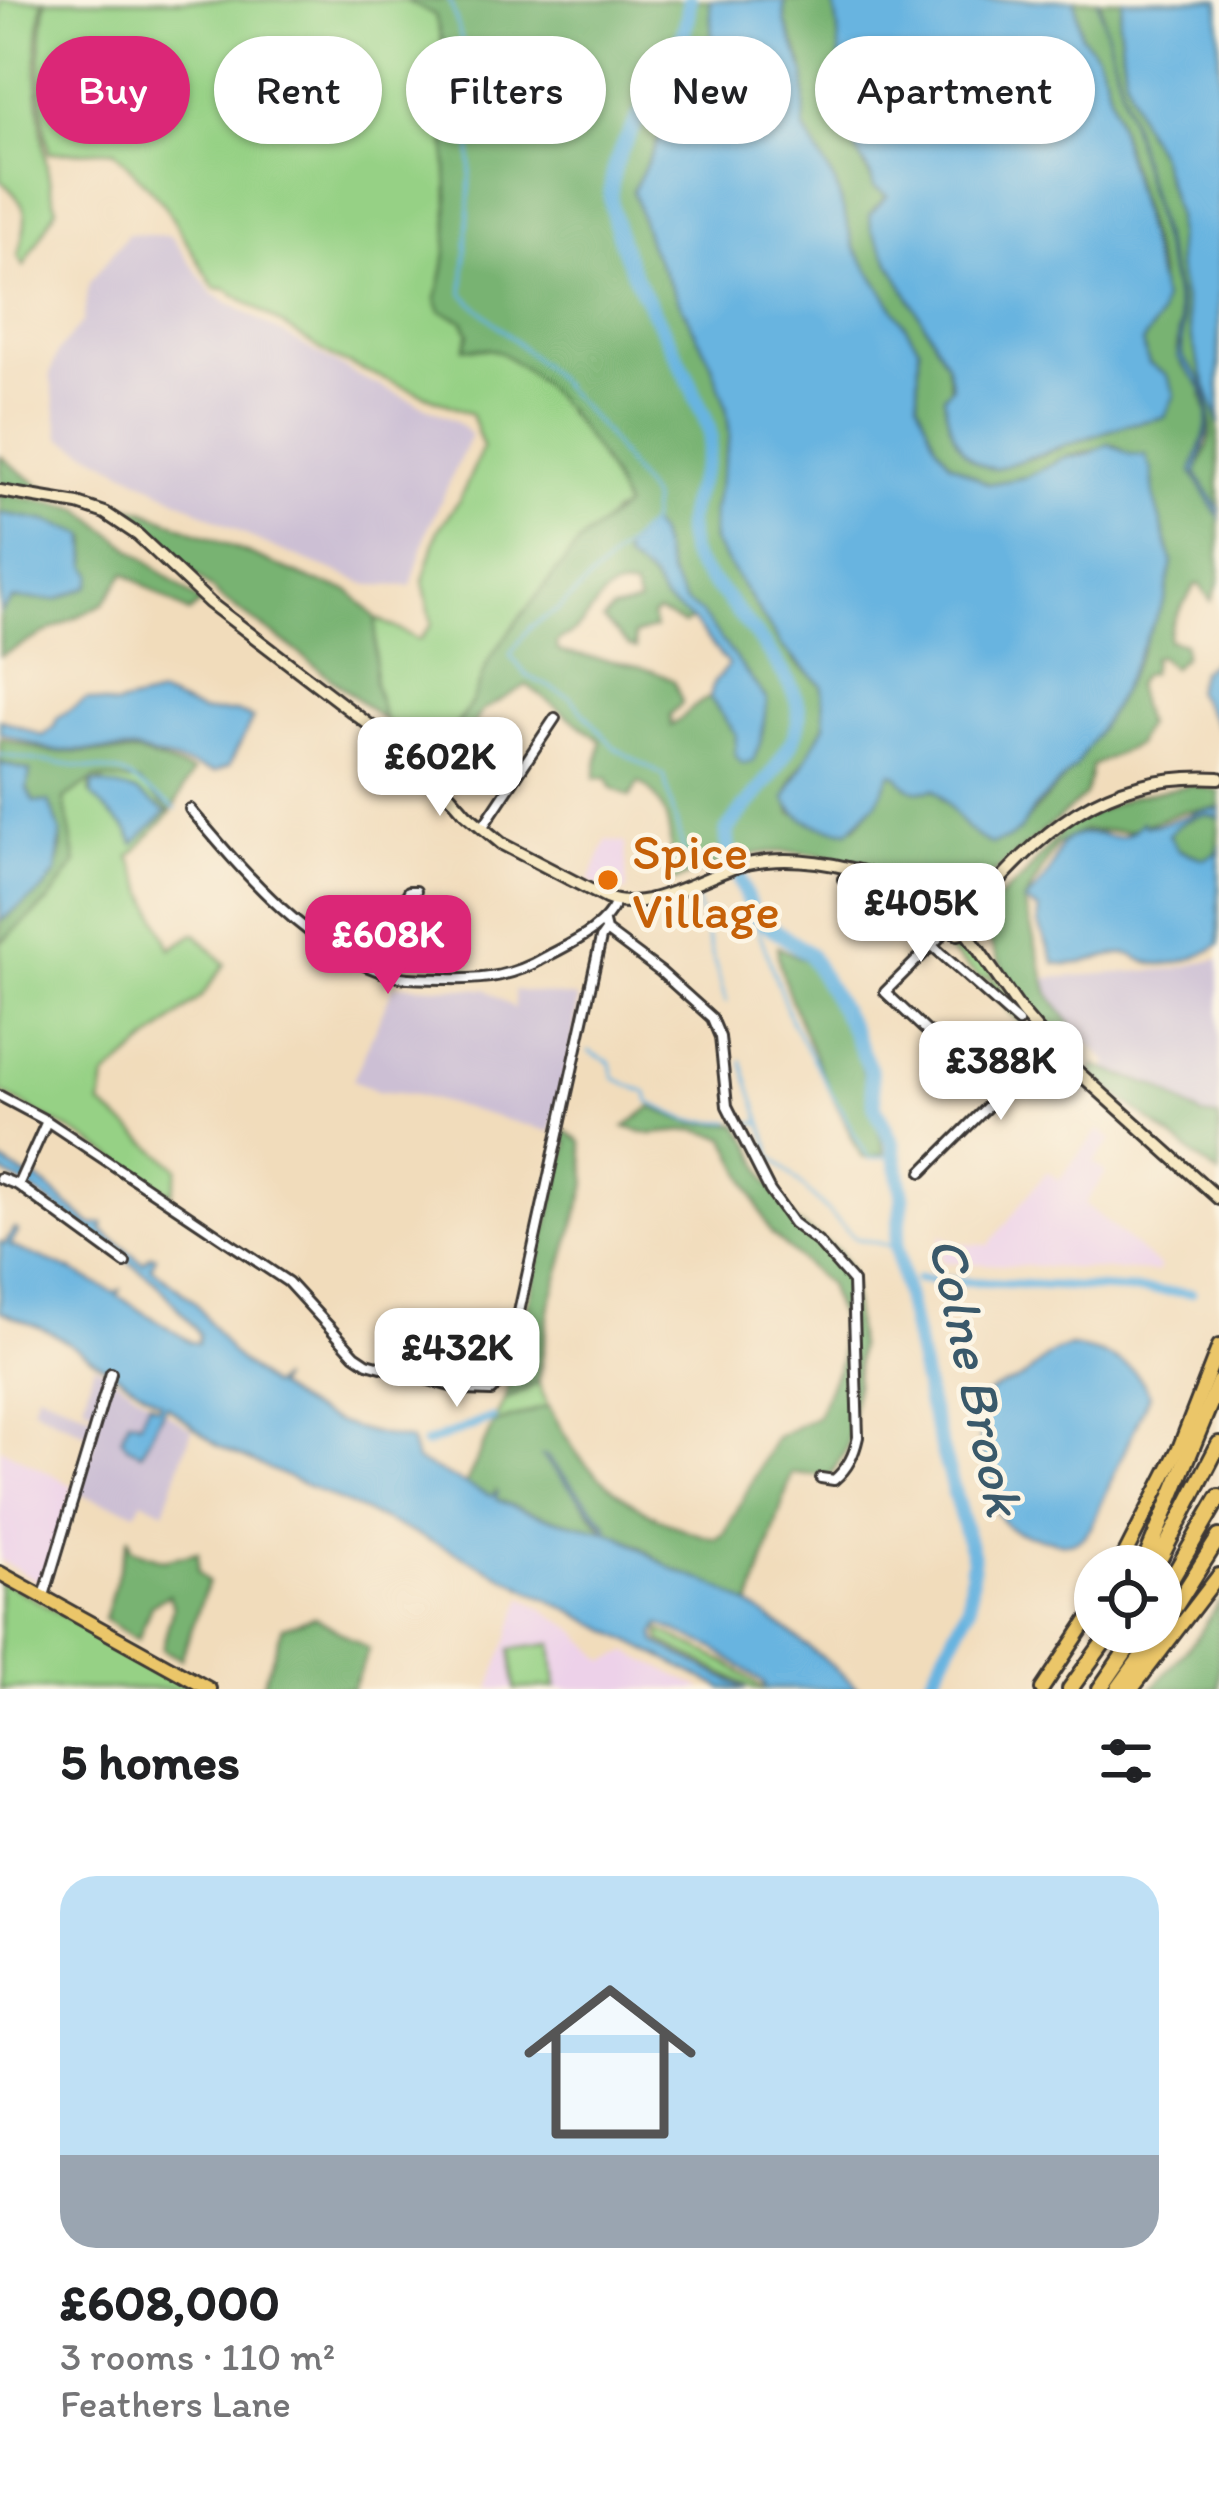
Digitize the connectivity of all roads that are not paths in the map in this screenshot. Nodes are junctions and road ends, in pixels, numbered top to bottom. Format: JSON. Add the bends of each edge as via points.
{"nodes":[{"id":1,"x":0,"y":491,"type":"edge"},
{"id":2,"x":555,"y":718,"type":"dead end"},
{"id":3,"x":1219,"y":778,"type":"edge"},
{"id":4,"x":190,"y":809,"type":"dead end"},
{"id":5,"x":482,"y":828,"type":"junction"},
{"id":6,"x":843,"y":879,"type":"dead end"},
{"id":7,"x":416,"y":891,"type":"dead end"},
{"id":8,"x":616,"y":902,"type":"junction"},
{"id":9,"x":952,"y":914,"type":"junction"},
{"id":10,"x":967,"y":916,"type":"junction"},
{"id":11,"x":605,"y":927,"type":"junction"},
{"id":12,"x":949,"y":928,"type":"junction"},
{"id":13,"x":966,"y":932,"type":"junction"},
{"id":14,"x":931,"y":945,"type":"junction"},
{"id":15,"x":370,"y":968,"type":"junction"},
{"id":16,"x":1018,"y":1022,"type":"dead end"},
{"id":17,"x":1049,"y":1044,"type":"junction"},
{"id":18,"x":949,"y":1060,"type":"dead end"},
{"id":19,"x":0,"y":1096,"type":"edge"},
{"id":20,"x":47,"y":1120,"type":"junction"},
{"id":21,"x":922,"y":1172,"type":"dead end"},
{"id":22,"x":0,"y":1178,"type":"edge"},
{"id":23,"x":18,"y":1185,"type":"junction"},
{"id":24,"x":1219,"y":1199,"type":"edge"},
{"id":25,"x":124,"y":1263,"type":"dead end"},
{"id":26,"x":1219,"y":1346,"type":"edge"},
{"id":27,"x":111,"y":1373,"type":"dead end"},
{"id":28,"x":1219,"y":1382,"type":"edge"},
{"id":29,"x":1219,"y":1444,"type":"edge"},
{"id":30,"x":821,"y":1478,"type":"dead end"},
{"id":31,"x":1219,"y":1497,"type":"edge"},
{"id":32,"x":1219,"y":1538,"type":"edge"},
{"id":33,"x":1130,"y":1545,"type":"edge"},
{"id":34,"x":1152,"y":1545,"type":"edge"},
{"id":35,"x":1167,"y":1545,"type":"edge"},
{"id":36,"x":1182,"y":1561,"type":"edge"},
{"id":37,"x":0,"y":1573,"type":"edge"},
{"id":38,"x":1219,"y":1575,"type":"edge"},
{"id":39,"x":1182,"y":1596,"type":"edge"},
{"id":40,"x":44,"y":1598,"type":"junction"},
{"id":41,"x":1074,"y":1641,"type":"edge"},
{"id":42,"x":1096,"y":1653,"type":"edge"},
{"id":43,"x":1124,"y":1653,"type":"edge"},
{"id":44,"x":1144,"y":1653,"type":"edge"},
{"id":45,"x":209,"y":1689,"type":"edge"},
{"id":46,"x":1042,"y":1689,"type":"edge"},
{"id":47,"x":1070,"y":1689,"type":"edge"},
{"id":48,"x":1100,"y":1689,"type":"edge"},
{"id":49,"x":1118,"y":1689,"type":"edge"},
{"id":50,"x":1132,"y":1689,"type":"edge"}],
"edges":[{"from":1,"to":5,"type":"main road","via":[[78,504],[138,535],[210,603],[427,769]]},
{"from":2,"to":5,"type":"street"},
{"from":3,"to":10,"type":"main road","via":[[1155,780],[1098,799],[1055,826]]},
{"from":4,"to":15,"type":"street","via":[[260,888]]},
{"from":5,"to":8,"type":"main road","via":[[532,863]]},
{"from":6,"to":14,"type":"street","via":[[873,893]]},
{"from":7,"to":15,"type":"street","via":[[409,891]]},
{"from":8,"to":9,"type":"main road","via":[[643,901],[745,865],[793,861],[874,875],[922,892]]},
{"from":8,"to":11,"type":"street"},
{"from":9,"to":10,"type":"main road"},
{"from":9,"to":12,"type":"main road"},
{"from":10,"to":13,"type":"main road"},
{"from":11,"to":15,"type":"street","via":[[497,979],[399,977]]},
{"from":11,"to":20,"type":"street","via":[[505,1376],[491,1391],[367,1363],[288,1282]]},
{"from":11,"to":30,"type":"street","via":[[712,1018],[728,1106],[770,1191],[853,1282],[858,1437],[844,1471]]},
{"from":12,"to":13,"type":"main road"},
{"from":12,"to":14,"type":"street"},
{"from":13,"to":17,"type":"main road"},
{"from":14,"to":16,"type":"street"},
{"from":14,"to":18,"type":"street","via":[[885,992]]},
{"from":17,"to":21,"type":"street"},
{"from":17,"to":24,"type":"main road"},
{"from":19,"to":20,"type":"street"},
{"from":20,"to":23,"type":"street"},
{"from":22,"to":23,"type":"street"},
{"from":23,"to":25,"type":"street"},
{"from":26,"to":33,"type":"main road"},
{"from":27,"to":40,"type":"street"},
{"from":28,"to":34,"type":"highway"},
{"from":29,"to":35,"type":"highway"},
{"from":31,"to":36,"type":"highway"},
{"from":32,"to":39,"type":"highway"},
{"from":37,"to":40,"type":"main road"},
{"from":38,"to":50,"type":"main road"},
{"from":40,"to":45,"type":"main road"},
{"from":41,"to":46,"type":"main road"},
{"from":42,"to":47,"type":"highway"},
{"from":43,"to":48,"type":"highway"},
{"from":44,"to":49,"type":"highway"}]}
